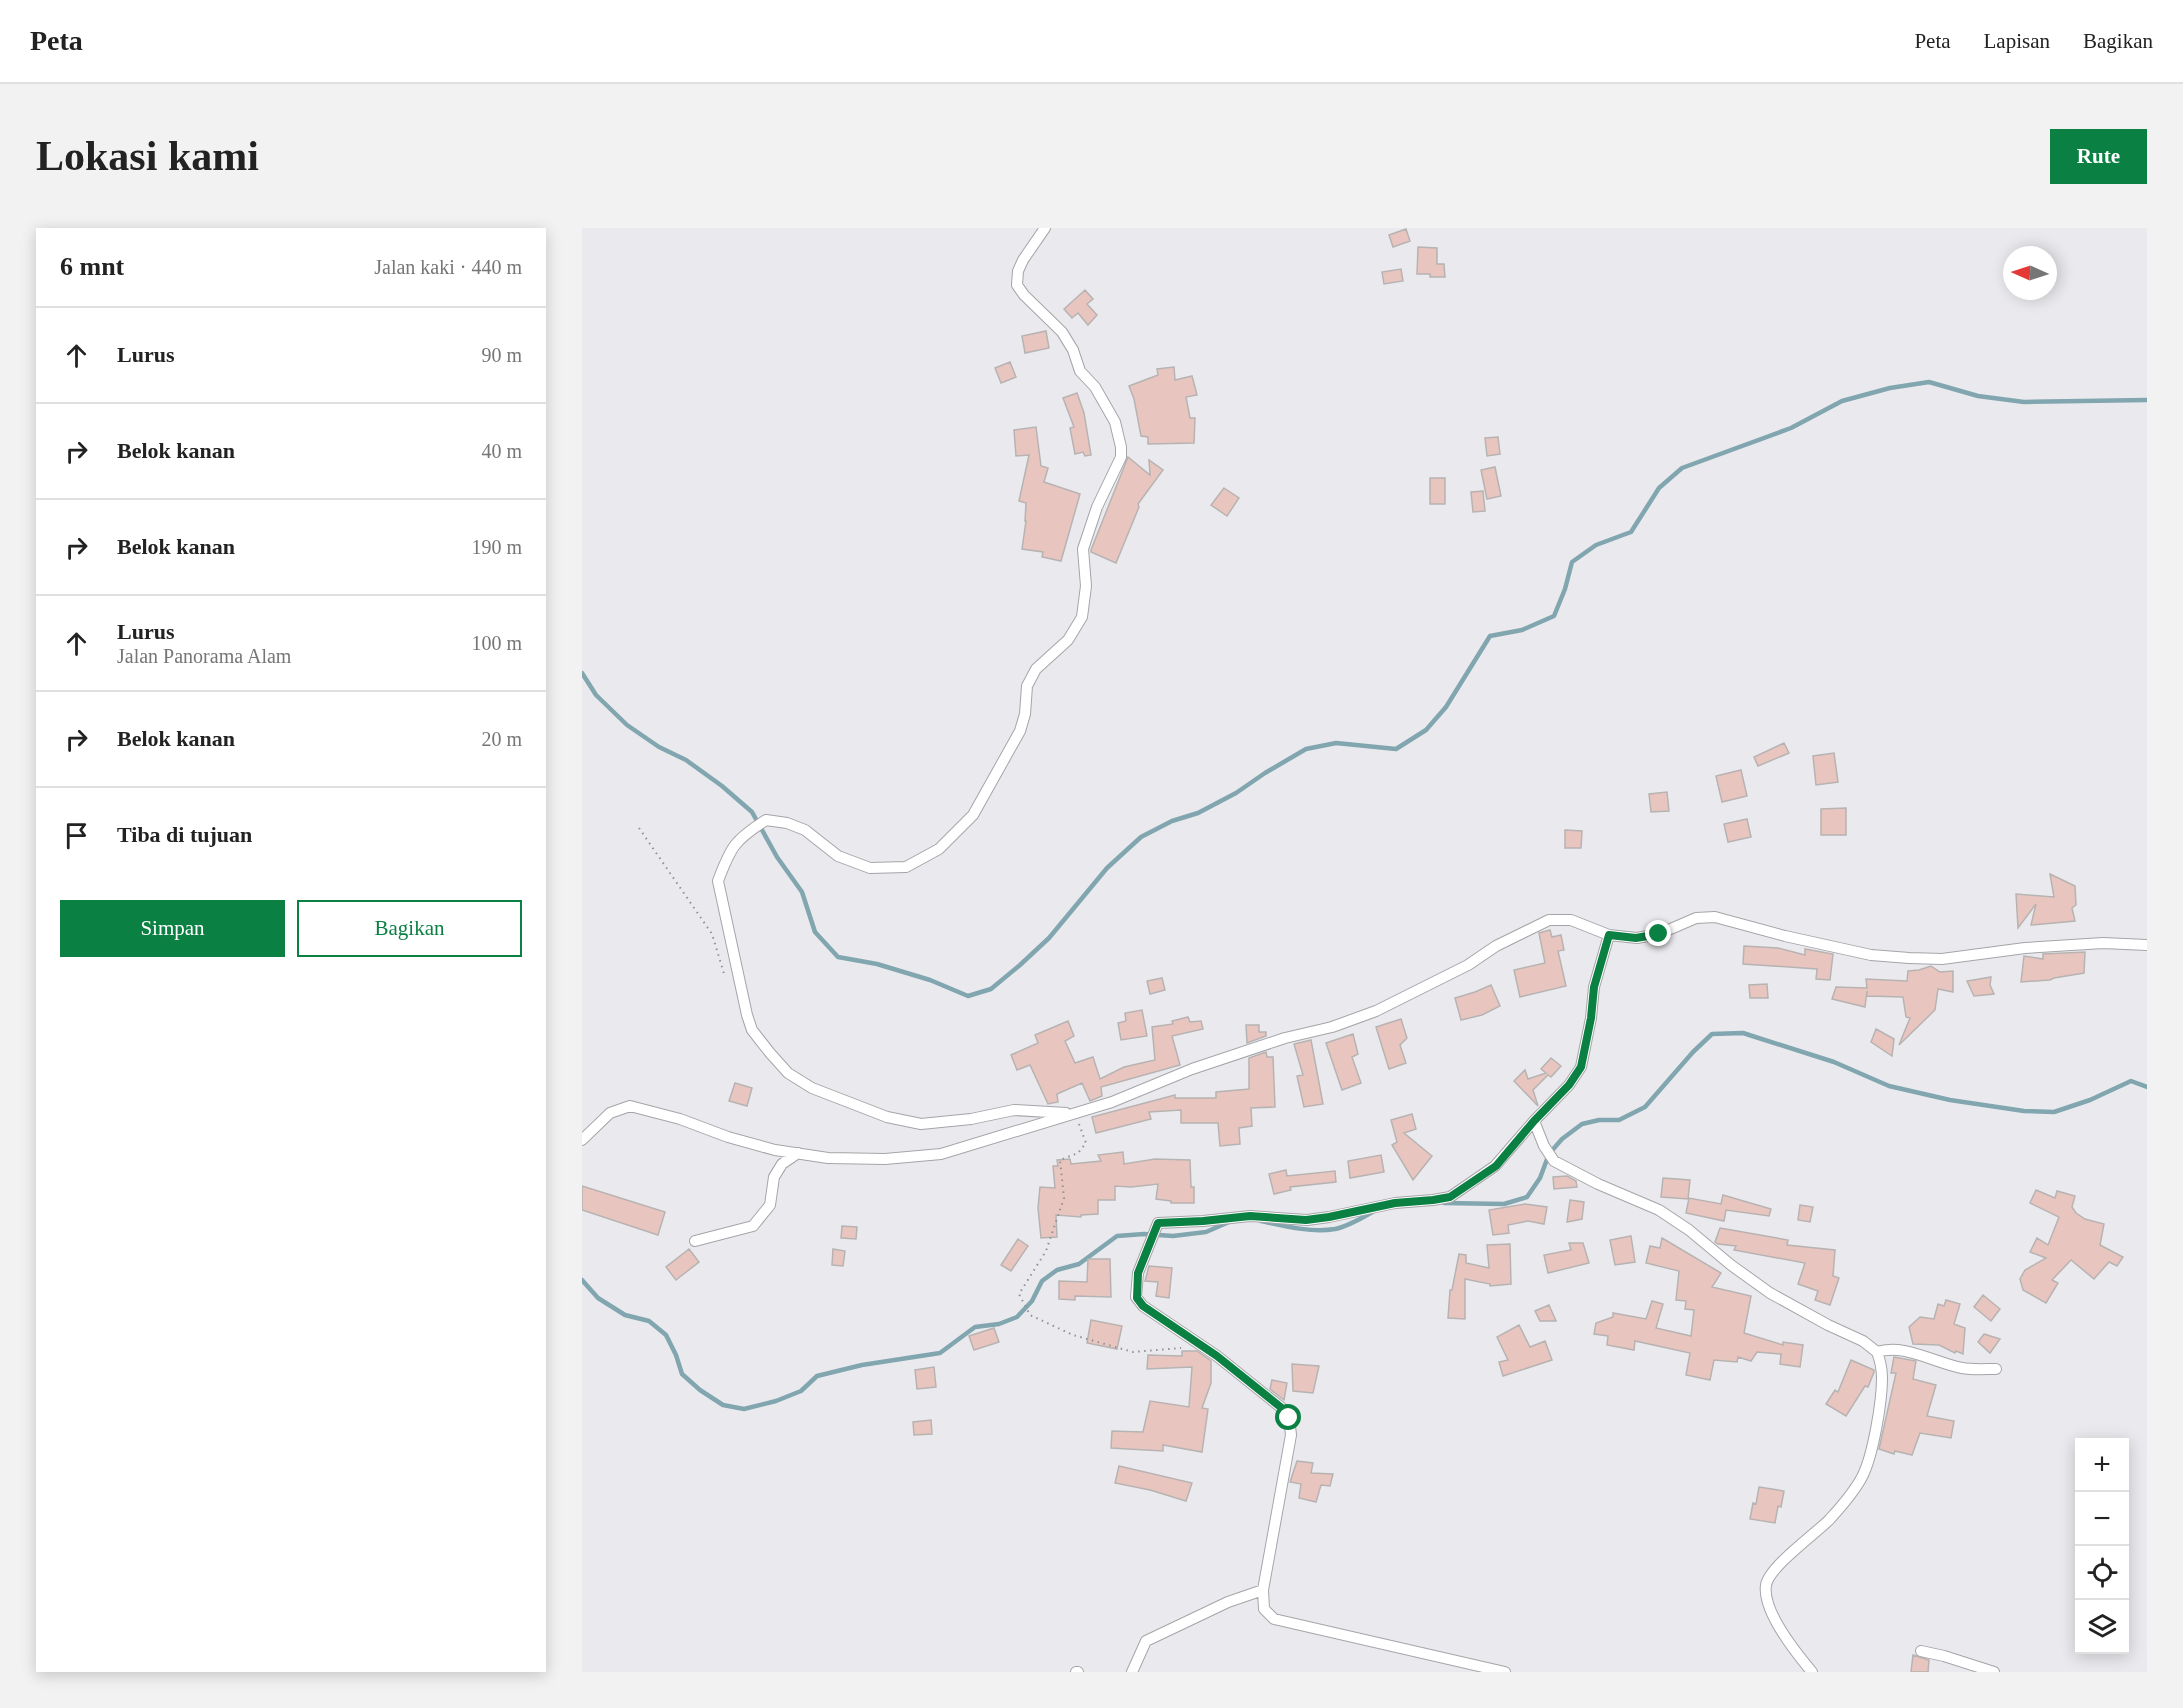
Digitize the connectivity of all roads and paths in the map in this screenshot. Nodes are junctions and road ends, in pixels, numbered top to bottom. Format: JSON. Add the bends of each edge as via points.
{"nodes":[{"id":1,"x":1045,"y":228,"type":"edge"},
{"id":2,"x":639,"y":828,"type":"dead end"},
{"id":3,"x":1609,"y":935,"type":"junction"},
{"id":4,"x":2147,"y":945,"type":"edge"},
{"id":5,"x":726,"y":980,"type":"dead end"},
{"id":6,"x":1076,"y":1113,"type":"junction"},
{"id":7,"x":1534,"y":1121,"type":"junction"},
{"id":8,"x":582,"y":1140,"type":"edge"},
{"id":9,"x":798,"y":1153,"type":"junction"},
{"id":10,"x":694,"y":1241,"type":"dead end"},
{"id":11,"x":1203,"y":1346,"type":"junction"},
{"id":12,"x":1877,"y":1352,"type":"junction"},
{"id":13,"x":1996,"y":1370,"type":"dead end"},
{"id":14,"x":1263,"y":1590,"type":"junction"},
{"id":15,"x":1921,"y":1651,"type":"dead end"},
{"id":16,"x":1132,"y":1672,"type":"edge"},
{"id":17,"x":1505,"y":1672,"type":"edge"},
{"id":18,"x":1812,"y":1672,"type":"edge"},
{"id":19,"x":1994,"y":1672,"type":"edge"}],
"edges":[{"from":1,"to":6,"type":"street","via":[[1023,260],[1017,285],[1062,332],[1080,371],[1095,387],[1114,422],[1121,447],[1121,457],[1097,507],[1083,549],[1086,586],[1082,617],[1068,640],[1036,669],[1027,686],[1020,731],[973,815],[939,849],[906,867],[870,868],[838,856],[805,830],[766,820],[742,835],[725,861],[718,881],[752,1030],[789,1073],[812,1088],[886,1117],[921,1124],[1014,1110]]},
{"from":2,"to":5,"type":"path","via":[[712,934]]},
{"from":3,"to":4,"type":"street","via":[[1636,938],[1659,934],[1696,918],[1715,917],[1870,955],[1909,958],[1942,959],[2103,943]]},
{"from":3,"to":6,"type":"street","via":[[1571,920],[1549,920],[1377,1011],[1191,1069]]},
{"from":3,"to":7,"type":"street","via":[[1594,987],[1581,1067]]},
{"from":6,"to":9,"type":"street","via":[[941,1154],[885,1160]]},
{"from":6,"to":11,"type":"path","via":[[1086,1143],[1078,1153],[1060,1160],[1064,1198],[1046,1251],[1019,1294],[1021,1298],[1030,1314],[1073,1335],[1133,1352]]},
{"from":7,"to":11,"type":"street","via":[[1496,1166],[1450,1197],[1306,1220],[1250,1216],[1158,1223],[1138,1273],[1137,1298]]},
{"from":7,"to":12,"type":"street","via":[[1554,1161],[1659,1210],[1770,1293]]},
{"from":8,"to":9,"type":"street","via":[[610,1113],[630,1106],[728,1137]]},
{"from":9,"to":10,"type":"street","via":[[782,1164],[774,1177],[770,1205],[753,1226]]},
{"from":11,"to":14,"type":"street","via":[[1283,1409],[1289,1418],[1290,1435]]},
{"from":12,"to":13,"type":"street","via":[[1900,1351],[1962,1368]]},
{"from":12,"to":18,"type":"street","via":[[1882,1378],[1880,1405],[1863,1475],[1829,1520],[1774,1568],[1766,1586],[1778,1625]]},
{"from":14,"to":16,"type":"street","via":[[1146,1641]]},
{"from":14,"to":17,"type":"street","via":[[1264,1609],[1274,1619]]},
{"from":15,"to":19,"type":"street"}]}
